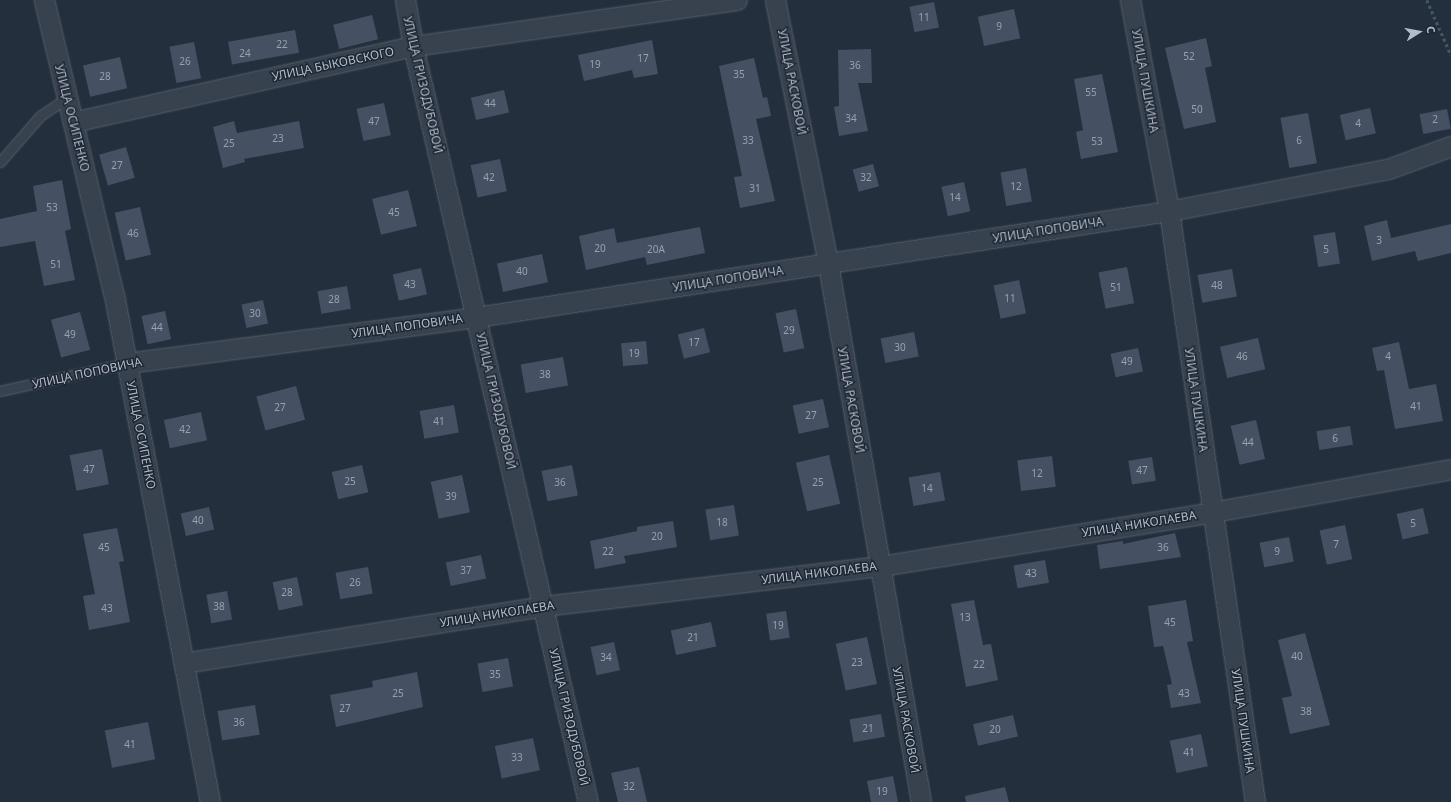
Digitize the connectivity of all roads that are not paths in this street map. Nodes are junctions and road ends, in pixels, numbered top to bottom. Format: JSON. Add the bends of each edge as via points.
{"nodes":[{"id":1,"x":44,"y":0,"type":"edge"},
{"id":2,"x":405,"y":0,"type":"edge"},
{"id":3,"x":737,"y":0,"type":"edge"},
{"id":4,"x":775,"y":0,"type":"edge"},
{"id":5,"x":1130,"y":0,"type":"edge"},
{"id":6,"x":413,"y":46,"type":"junction"},
{"id":7,"x":67,"y":98,"type":"junction"},
{"id":8,"x":73,"y":122,"type":"junction"},
{"id":9,"x":1451,"y":146,"type":"edge"},
{"id":10,"x":0,"y":162,"type":"edge"},
{"id":11,"x":1169,"y":211,"type":"junction"},
{"id":12,"x":828,"y":264,"type":"junction"},
{"id":13,"x":476,"y":317,"type":"junction"},
{"id":14,"x":127,"y":363,"type":"junction"},
{"id":15,"x":0,"y":391,"type":"edge"},
{"id":16,"x":1451,"y":469,"type":"edge"},
{"id":17,"x":1213,"y":512,"type":"junction"},
{"id":18,"x":880,"y":566,"type":"junction"},
{"id":19,"x":544,"y":606,"type":"junction"},
{"id":20,"x":184,"y":663,"type":"junction"},
{"id":21,"x":210,"y":802,"type":"edge"},
{"id":22,"x":588,"y":802,"type":"edge"},
{"id":23,"x":921,"y":802,"type":"edge"},
{"id":24,"x":1255,"y":802,"type":"edge"}],
"edges":[{"from":1,"to":7,"type":"street","name":"УЛИЦА ОСИПЕНКО"},
{"from":2,"to":6,"type":"street","name":"УЛИЦА ГРИЗОДУБОВОЙ"},
{"from":3,"to":6,"type":"street","name":"УЛИЦА БЫКОВСКОГО"},
{"from":4,"to":12,"type":"street","name":"УЛИЦА РАСКОВОЙ"},
{"from":5,"to":11,"type":"street","name":"УЛИЦА ПУШКИНА"},
{"from":6,"to":8,"type":"street","name":"УЛИЦА БЫКОВСКОГО"},
{"from":6,"to":13,"type":"street","name":"УЛИЦА ГРИЗОДУБОВОЙ"},
{"from":7,"to":8,"type":"street","name":"УЛИЦА ОСИПЕНКО"},
{"from":7,"to":10,"type":"lane","via":[[40,116]]},
{"from":8,"to":14,"type":"street","name":"УЛИЦА ОСИПЕНКО","via":[[114,295]]},
{"from":9,"to":11,"type":"street","name":"УЛИЦА ПОПОВИЧА","via":[[1388,169]]},
{"from":11,"to":12,"type":"street","name":"УЛИЦА ПОПОВИЧА"},
{"from":11,"to":17,"type":"street","name":"УЛИЦА ПУШКИНА"},
{"from":12,"to":13,"type":"street","name":"УЛИЦА ПОПОВИЧА"},
{"from":12,"to":18,"type":"street","name":"УЛИЦА РАСКОВОЙ"},
{"from":13,"to":14,"type":"street","name":"УЛИЦА ПОПОВИЧА"},
{"from":13,"to":19,"type":"street","name":"УЛИЦА ГРИЗОДУБОВОЙ"},
{"from":14,"to":15,"type":"lane","name":"УЛИЦА ПОПОВИЧА"},
{"from":14,"to":20,"type":"street","name":"УЛИЦА ОСИПЕНКО"},
{"from":16,"to":17,"type":"street","name":"УЛИЦА НИКОЛАЕВА"},
{"from":17,"to":18,"type":"street","name":"УЛИЦА НИКОЛАЕВА"},
{"from":17,"to":24,"type":"street","name":"УЛИЦА ПУШКИНА"},
{"from":18,"to":19,"type":"street","name":"УЛИЦА НИКОЛАЕВА"},
{"from":18,"to":23,"type":"street","name":"УЛИЦА РАСКОВОЙ"},
{"from":19,"to":20,"type":"street","name":"УЛИЦА НИКОЛАЕВА"},
{"from":19,"to":22,"type":"street","name":"УЛИЦА ГРИЗОДУБОВОЙ"},
{"from":20,"to":21,"type":"street","name":"УЛИЦА ОСИПЕНКО"}]}
